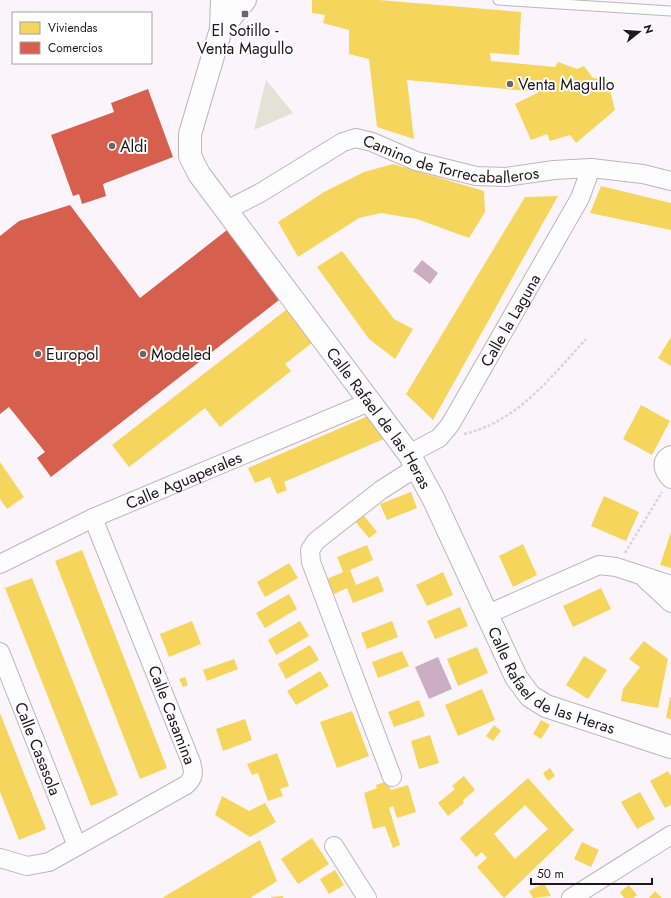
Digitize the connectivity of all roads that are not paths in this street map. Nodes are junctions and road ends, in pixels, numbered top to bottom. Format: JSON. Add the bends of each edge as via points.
{"nodes":[{"id":1,"x":222,"y":0,"type":"edge"},
{"id":2,"x":245,"y":0,"type":"edge"},
{"id":3,"x":498,"y":0,"type":"edge"},
{"id":4,"x":671,"y":11,"type":"edge"},
{"id":5,"x":221,"y":29,"type":"junction"},
{"id":6,"x":591,"y":168,"type":"junction"},
{"id":7,"x":671,"y":181,"type":"edge"},
{"id":8,"x":225,"y":211,"type":"junction"},
{"id":9,"x":369,"y":402,"type":"junction"},
{"id":10,"x":671,"y":455,"type":"edge"},
{"id":11,"x":410,"y":465,"type":"junction"},
{"id":12,"x":671,"y":478,"type":"edge"},
{"id":13,"x":93,"y":518,"type":"junction"},
{"id":14,"x":0,"y":564,"type":"edge"},
{"id":15,"x":643,"y":577,"type":"junction"},
{"id":16,"x":671,"y":585,"type":"edge"},
{"id":17,"x":671,"y":603,"type":"edge"},
{"id":18,"x":488,"y":614,"type":"junction"},
{"id":19,"x":0,"y":652,"type":"edge"},
{"id":20,"x":667,"y":745,"type":"edge"},
{"id":21,"x":392,"y":777,"type":"dead end"},
{"id":22,"x":671,"y":835,"type":"edge"},
{"id":23,"x":77,"y":846,"type":"junction"},
{"id":24,"x":334,"y":846,"type":"dead end"},
{"id":25,"x":0,"y":858,"type":"edge"},
{"id":26,"x":574,"y":897,"type":"edge"},
{"id":27,"x":367,"y":898,"type":"edge"}],
"edges":[{"from":1,"to":5,"type":"street","name":"Calle Rafael de las Heras"},
{"from":2,"to":5,"type":"street","name":"Calle Rafael de las Heras"},
{"from":3,"to":4,"type":"lane"},
{"from":5,"to":8,"type":"street","name":"Calle Rafael de las Heras","via":[[190,134],[189,147],[190,156],[199,174]]},
{"from":6,"to":7,"type":"street","name":"Camino de Torrecaballeros","via":[[643,174]]},
{"from":6,"to":8,"type":"street","name":"Camino de Torrecaballeros","via":[[506,177],[476,176],[416,161],[356,138],[349,139],[260,193]]},
{"from":6,"to":11,"type":"street","name":"Calle la Laguna","via":[[580,198],[445,432]]},
{"from":8,"to":9,"type":"street","name":"Calle Rafael de las Heras"},
{"from":9,"to":11,"type":"street","name":"Calle Rafael de las Heras"},
{"from":9,"to":13,"type":"street","name":"Calle Aguaperales"},
{"from":10,"to":12,"type":"street","via":[[663,464],[665,472]]},
{"from":11,"to":18,"type":"street","name":"Calle Rafael de las Heras"},
{"from":11,"to":21,"type":"street","name":"Calle Rafael de las Heras","via":[[316,541],[309,554]]},
{"from":13,"to":14,"type":"street","name":"Calle Aguaperales"},
{"from":13,"to":23,"type":"street","name":"Calle Casamina","via":[[194,772],[186,785]]},
{"from":15,"to":16,"type":"street"},
{"from":15,"to":17,"type":"street"},
{"from":15,"to":18,"type":"street","via":[[616,566],[594,566]]},
{"from":18,"to":20,"type":"street","name":"Calle Rafael de las Heras","via":[[516,677],[525,692],[535,700]]},
{"from":19,"to":23,"type":"street","name":"Calle Casasola"},
{"from":22,"to":26,"type":"street"},
{"from":23,"to":25,"type":"street","name":"Calle Casamina","via":[[49,862],[27,866]]},
{"from":24,"to":27,"type":"street"}]}
